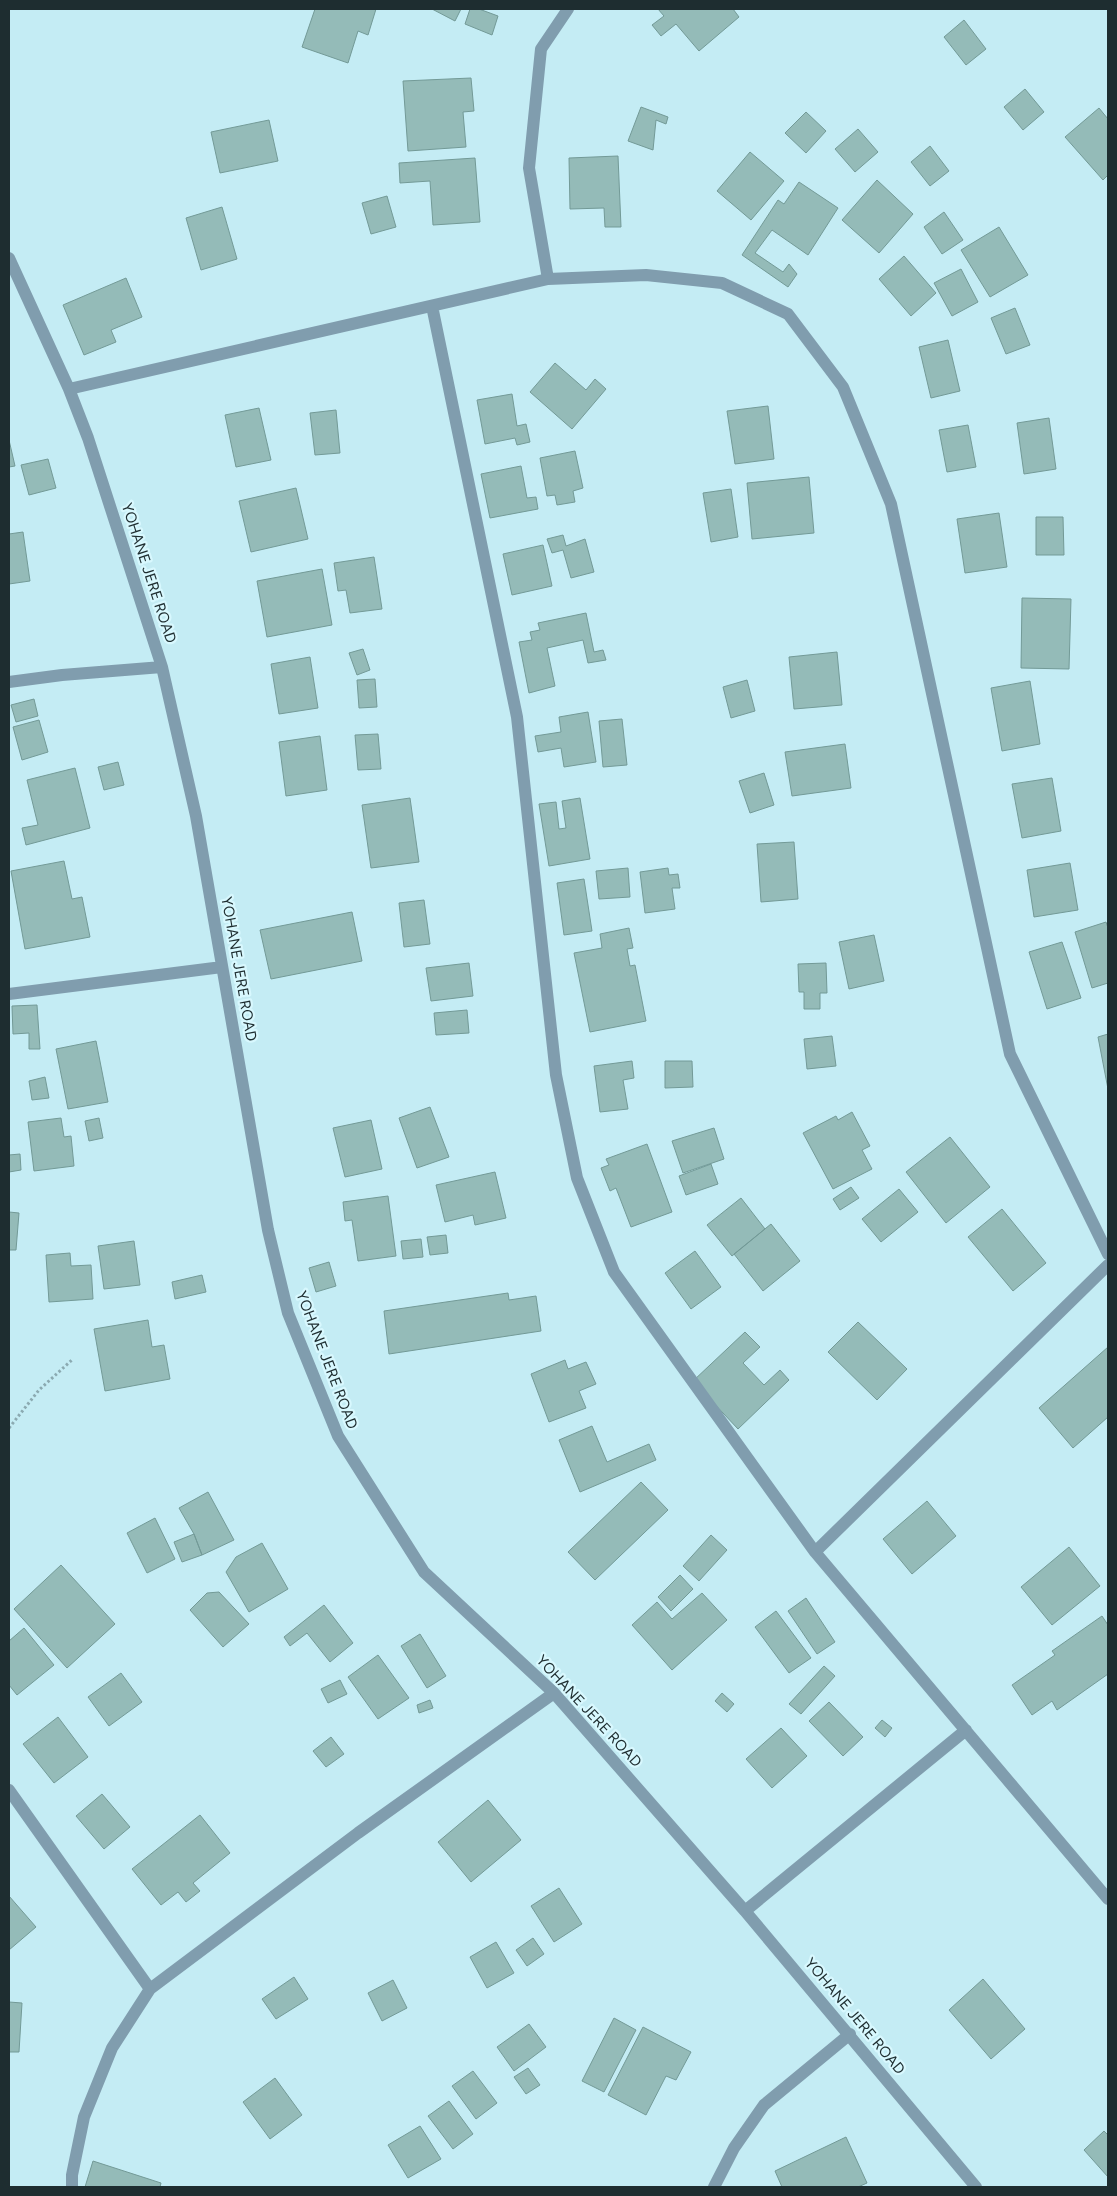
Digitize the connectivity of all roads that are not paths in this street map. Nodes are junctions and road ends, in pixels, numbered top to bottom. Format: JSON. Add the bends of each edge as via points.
{"nodes":[{"id":1,"x":568,"y":9,"type":"edge"},
{"id":2,"x":9,"y":258,"type":"edge"},
{"id":3,"x":548,"y":279,"type":"junction"},
{"id":4,"x":432,"y":306,"type":"junction"},
{"id":5,"x":69,"y":389,"type":"junction"},
{"id":6,"x":162,"y":667,"type":"junction"},
{"id":7,"x":9,"y":682,"type":"edge"},
{"id":8,"x":222,"y":967,"type":"junction"},
{"id":9,"x":9,"y":994,"type":"edge"},
{"id":10,"x":1108,"y":1254,"type":"edge"},
{"id":11,"x":1108,"y":1265,"type":"edge"},
{"id":12,"x":815,"y":1552,"type":"junction"},
{"id":13,"x":554,"y":1693,"type":"junction"},
{"id":14,"x":966,"y":1730,"type":"junction"},
{"id":15,"x":9,"y":1790,"type":"edge"},
{"id":16,"x":1108,"y":1899,"type":"edge"},
{"id":17,"x":745,"y":1911,"type":"junction"},
{"id":18,"x":150,"y":1989,"type":"junction"},
{"id":19,"x":850,"y":2034,"type":"junction"},
{"id":20,"x":72,"y":2187,"type":"edge"},
{"id":21,"x":714,"y":2187,"type":"edge"},
{"id":22,"x":976,"y":2187,"type":"edge"}],
"edges":[{"from":1,"to":3,"type":"street","via":[[541,49],[529,168]]},
{"from":2,"to":5,"type":"street","name":"YOHANE JERE ROAD"},
{"from":3,"to":4,"type":"street"},
{"from":3,"to":10,"type":"street","via":[[646,275],[722,283],[788,314],[842,387],[891,504],[1010,1054]]},
{"from":4,"to":5,"type":"street"},
{"from":4,"to":12,"type":"street","via":[[517,717],[556,1075],[576,1178],[614,1272]]},
{"from":5,"to":6,"type":"street","name":"YOHANE JERE ROAD"},
{"from":6,"to":7,"type":"street","via":[[62,674]]},
{"from":6,"to":8,"type":"street","name":"YOHANE JERE ROAD","via":[[196,816]]},
{"from":8,"to":9,"type":"street"},
{"from":8,"to":13,"type":"street","name":"YOHANE JERE ROAD","via":[[268,1230],[286,1304],[338,1436],[424,1572]]},
{"from":11,"to":12,"type":"street"},
{"from":12,"to":14,"type":"street"},
{"from":13,"to":17,"type":"street","name":"YOHANE JERE ROAD"},
{"from":13,"to":18,"type":"street","via":[[358,1833]]},
{"from":14,"to":16,"type":"street"},
{"from":14,"to":17,"type":"street"},
{"from":15,"to":18,"type":"street"},
{"from":17,"to":19,"type":"street","name":"YOHANE JERE ROAD"},
{"from":18,"to":20,"type":"street","via":[[112,2048],[84,2117]]},
{"from":19,"to":21,"type":"street","via":[[764,2105],[734,2148]]},
{"from":19,"to":22,"type":"street","name":"YOHANE JERE ROAD"}]}
